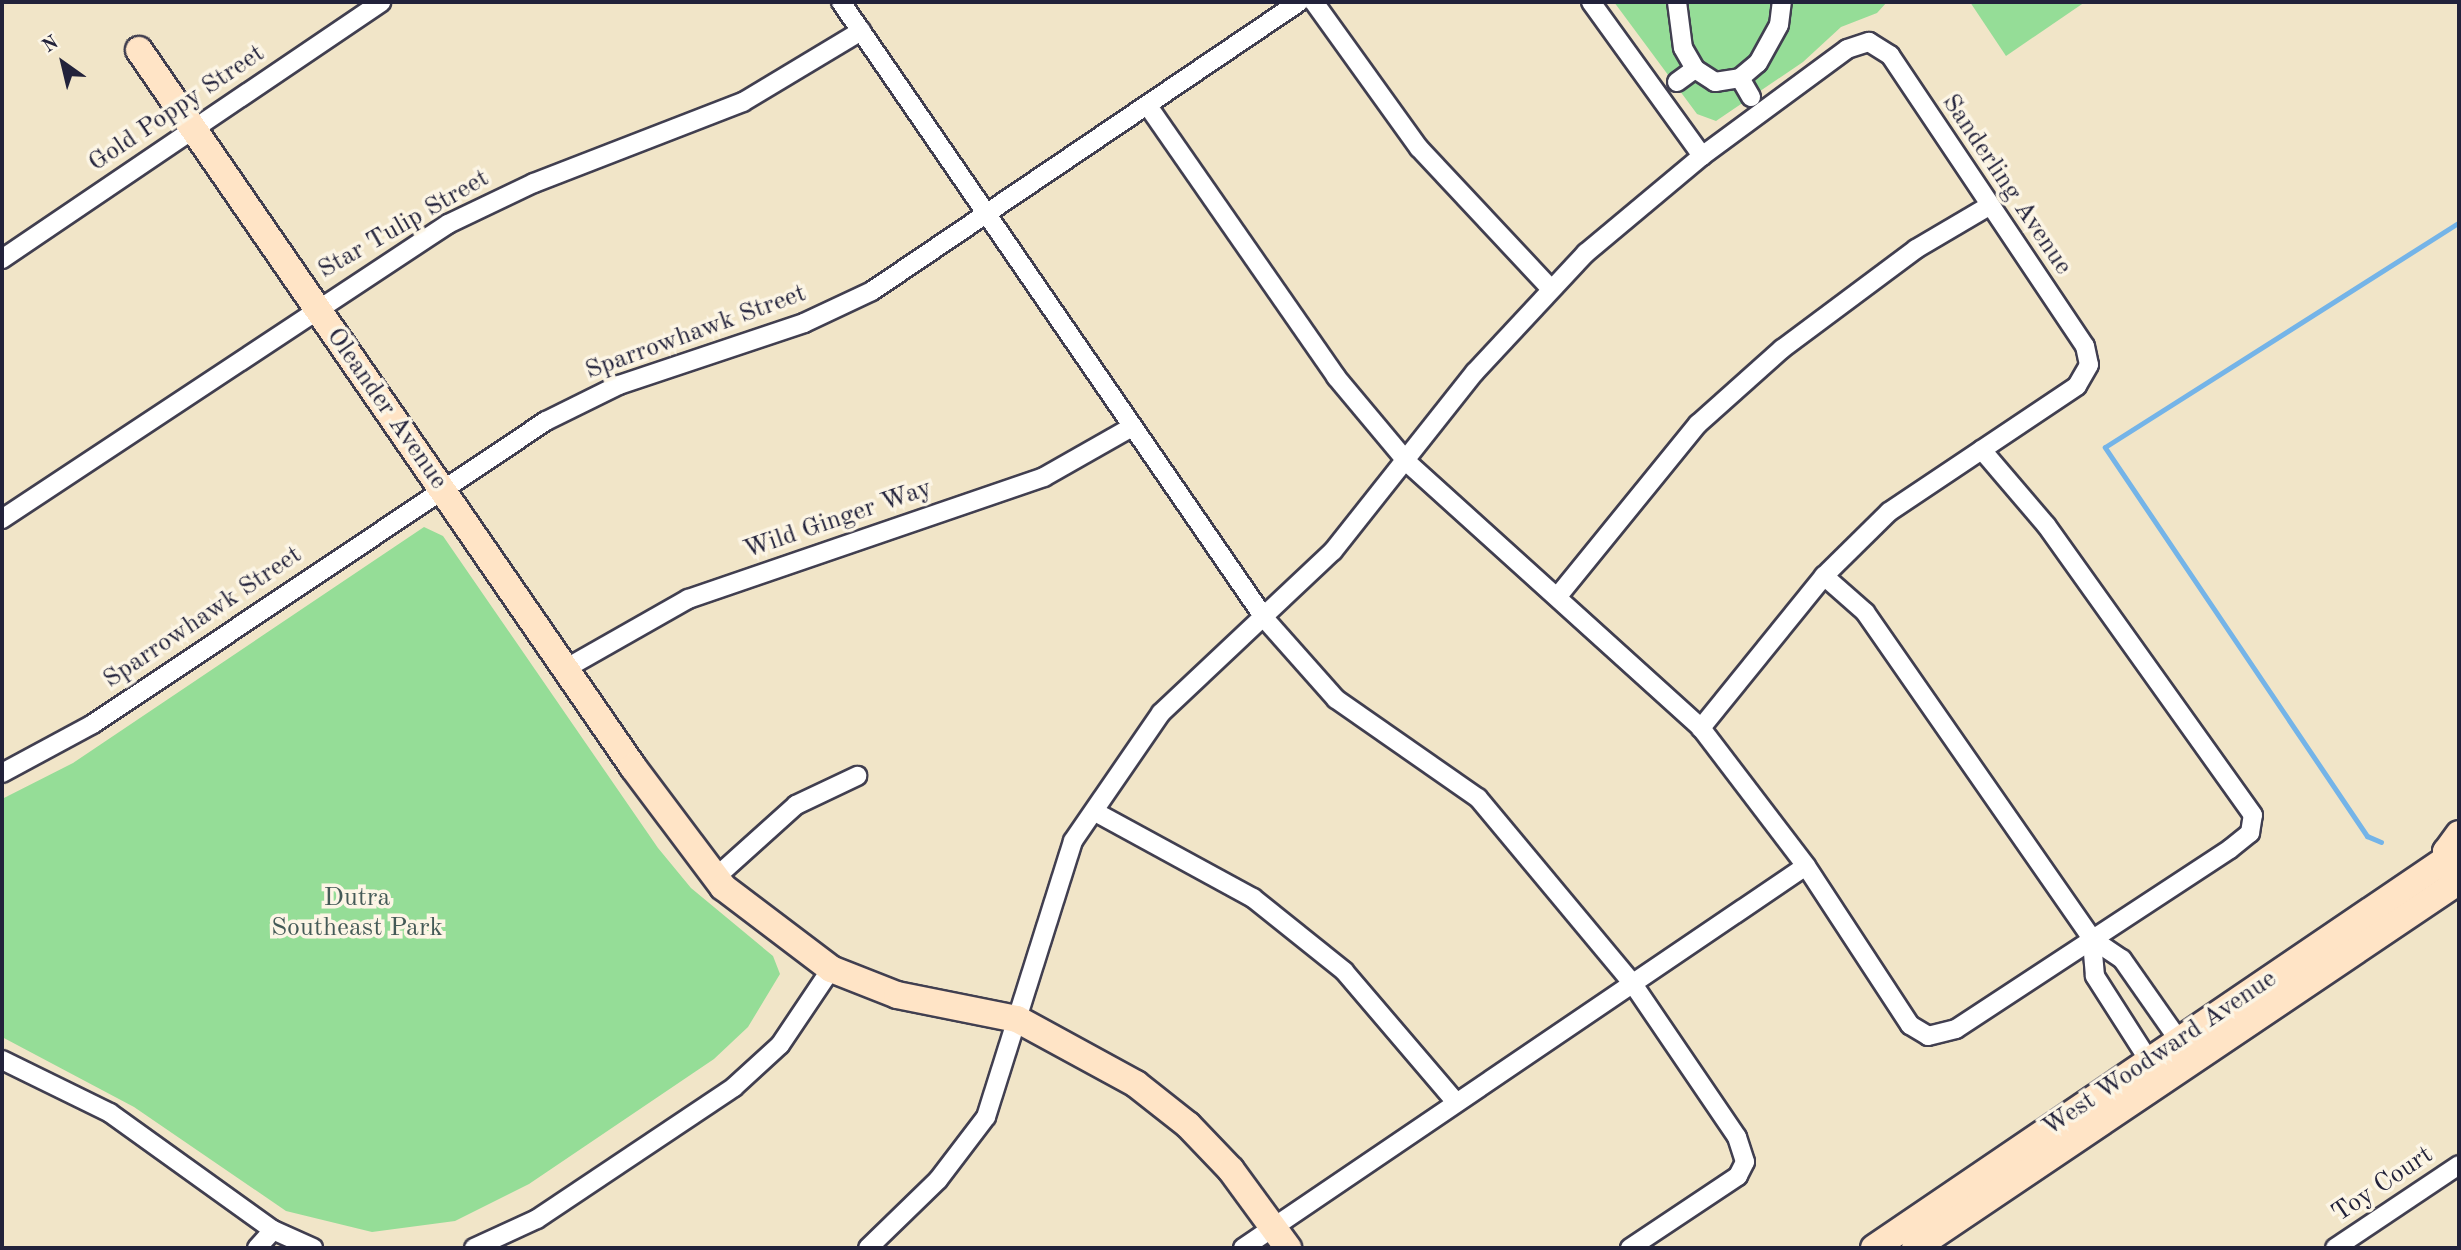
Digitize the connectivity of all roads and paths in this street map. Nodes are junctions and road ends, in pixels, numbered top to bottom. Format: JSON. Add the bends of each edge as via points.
{"nodes":[{"id":1,"x":381,"y":2,"type":"edge"},
{"id":2,"x":841,"y":2,"type":"edge"},
{"id":3,"x":1298,"y":2,"type":"edge"},
{"id":4,"x":1314,"y":2,"type":"edge"},
{"id":5,"x":1591,"y":2,"type":"edge"},
{"id":6,"x":1677,"y":2,"type":"edge"},
{"id":7,"x":1782,"y":2,"type":"edge"},
{"id":8,"x":861,"y":32,"type":"junction"},
{"id":9,"x":139,"y":50,"type":"dead end"},
{"id":10,"x":1695,"y":69,"type":"junction"},
{"id":11,"x":1740,"y":78,"type":"junction"},
{"id":12,"x":1677,"y":82,"type":"dead end"},
{"id":13,"x":1751,"y":97,"type":"dead end"},
{"id":14,"x":1148,"y":106,"type":"junction"},
{"id":15,"x":194,"y":129,"type":"junction"},
{"id":16,"x":1702,"y":156,"type":"junction"},
{"id":17,"x":1989,"y":206,"type":"junction"},
{"id":18,"x":988,"y":215,"type":"junction"},
{"id":19,"x":2,"y":259,"type":"edge"},
{"id":20,"x":1550,"y":288,"type":"junction"},
{"id":21,"x":316,"y":306,"type":"junction"},
{"id":22,"x":1132,"y":427,"type":"junction"},
{"id":23,"x":1982,"y":450,"type":"junction"},
{"id":24,"x":1408,"y":463,"type":"junction"},
{"id":25,"x":441,"y":489,"type":"junction"},
{"id":26,"x":2,"y":519,"type":"edge"},
{"id":27,"x":1824,"y":576,"type":"junction"},
{"id":28,"x":1558,"y":596,"type":"junction"},
{"id":29,"x":1265,"y":619,"type":"junction"},
{"id":30,"x":565,"y":669,"type":"junction"},
{"id":31,"x":1701,"y":728,"type":"junction"},
{"id":32,"x":2,"y":773,"type":"edge"},
{"id":33,"x":857,"y":776,"type":"dead end"},
{"id":34,"x":1097,"y":813,"type":"junction"},
{"id":35,"x":2459,"y":834,"type":"edge"},
{"id":36,"x":1806,"y":866,"type":"junction"},
{"id":37,"x":2454,"y":874,"type":"edge"},
{"id":38,"x":715,"y":878,"type":"junction"},
{"id":39,"x":2092,"y":939,"type":"junction"},
{"id":40,"x":831,"y":968,"type":"junction"},
{"id":41,"x":1633,"y":984,"type":"junction"},
{"id":42,"x":1017,"y":1019,"type":"junction"},
{"id":43,"x":2186,"y":1051,"type":"junction"},
{"id":44,"x":2,"y":1060,"type":"edge"},
{"id":45,"x":2156,"y":1071,"type":"junction"},
{"id":46,"x":2115,"y":1098,"type":"junction"},
{"id":47,"x":1457,"y":1102,"type":"junction"},
{"id":48,"x":2459,"y":1165,"type":"edge"},
{"id":49,"x":273,"y":1230,"type":"junction"},
{"id":50,"x":1281,"y":1238,"type":"edge"},
{"id":51,"x":887,"y":1242,"type":"edge"},
{"id":52,"x":257,"y":1248,"type":"edge"},
{"id":53,"x":313,"y":1248,"type":"edge"},
{"id":54,"x":474,"y":1248,"type":"edge"},
{"id":55,"x":868,"y":1248,"type":"edge"},
{"id":56,"x":1243,"y":1248,"type":"edge"},
{"id":57,"x":1630,"y":1248,"type":"edge"},
{"id":58,"x":1874,"y":1248,"type":"edge"},
{"id":59,"x":1915,"y":1248,"type":"edge"},
{"id":60,"x":2335,"y":1248,"type":"edge"}],
"edges":[{"from":1,"to":15,"type":"street","name":"Gold Poppy Street"},
{"from":2,"to":8,"type":"street"},
{"from":3,"to":14,"type":"street","name":"Sparrowhawk Street"},
{"from":4,"to":20,"type":"street","via":[[1419,148]]},
{"from":5,"to":16,"type":"street"},
{"from":6,"to":10,"type":"street","via":[[1677,32]]},
{"from":7,"to":11,"type":"street","via":[[1779,25],[1758,63]]},
{"from":8,"to":18,"type":"street"},
{"from":8,"to":21,"type":"street","name":"Star Tulip Street","via":[[743,102],[534,183],[448,224]]},
{"from":9,"to":15,"type":"street","name":"Oleander Avenue"},
{"from":10,"to":11,"type":"street","via":[[1715,82]]},
{"from":10,"to":12,"type":"street"},
{"from":11,"to":13,"type":"street"},
{"from":14,"to":18,"type":"street","name":"Sparrowhawk Street"},
{"from":14,"to":24,"type":"street","via":[[1316,350]]},
{"from":15,"to":19,"type":"street","name":"Gold Poppy Street"},
{"from":15,"to":21,"type":"street","name":"Oleander Avenue"},
{"from":16,"to":17,"type":"street","name":"Sanderling Avenue","via":[[1847,49],[1870,43],[1890,55]]},
{"from":16,"to":20,"type":"street"},
{"from":17,"to":23,"type":"street","name":"Sanderling Avenue","via":[[2085,346],[2089,365],[2077,386]]},
{"from":17,"to":28,"type":"street","via":[[1916,249],[1782,349],[1698,424]]},
{"from":18,"to":22,"type":"street"},
{"from":18,"to":25,"type":"street","name":"Sparrowhawk Street","via":[[872,291],[804,323],[619,385],[546,421]]},
{"from":20,"to":24,"type":"street"},
{"from":21,"to":25,"type":"street","name":"Oleander Avenue"},
{"from":21,"to":26,"type":"street","name":"Star Tulip Street"},
{"from":22,"to":29,"type":"street"},
{"from":22,"to":30,"type":"street","name":"Wild Ginger Way","via":[[1044,477],[688,599]]},
{"from":23,"to":27,"type":"street","via":[[1889,512]]},
{"from":23,"to":39,"type":"street","via":[[2046,525],[2253,815],[2250,833],[2230,849]]},
{"from":24,"to":28,"type":"street"},
{"from":24,"to":29,"type":"street"},
{"from":25,"to":30,"type":"street","name":"Oleander Avenue"},
{"from":25,"to":32,"type":"street","name":"Sparrowhawk Street","via":[[93,724]]},
{"from":27,"to":31,"type":"street"},
{"from":27,"to":39,"type":"street","via":[[1865,612]]},
{"from":28,"to":31,"type":"street"},
{"from":29,"to":34,"type":"street","via":[[1161,713],[1124,761]]},
{"from":29,"to":41,"type":"street","via":[[1336,699],[1478,798]]},
{"from":30,"to":38,"type":"street","name":"Oleander Avenue"},
{"from":31,"to":36,"type":"street"},
{"from":33,"to":38,"type":"street","via":[[796,805]]},
{"from":34,"to":42,"type":"street","via":[[1073,841]]},
{"from":34,"to":47,"type":"street","via":[[1253,898],[1324,955]]},
{"from":35,"to":37,"type":"street"},
{"from":36,"to":39,"type":"street","via":[[1910,1025],[1928,1036],[1956,1029]]},
{"from":36,"to":41,"type":"street"},
{"from":37,"to":43,"type":"street","name":"West Woodward Avenue"},
{"from":38,"to":40,"type":"street","name":"Oleander Avenue"},
{"from":39,"to":43,"type":"street","via":[[2122,959]]},
{"from":39,"to":45,"type":"street","via":[[2095,976]]},
{"from":40,"to":42,"type":"street","name":"Oleander Avenue","via":[[897,995]]},
{"from":40,"to":54,"type":"street","via":[[780,1045],[734,1087],[537,1219]]},
{"from":41,"to":47,"type":"street"},
{"from":41,"to":57,"type":"street","via":[[1737,1137],[1745,1162],[1738,1176]]},
{"from":42,"to":50,"type":"street","name":"Oleander Avenue","via":[[1136,1084],[1188,1125]]},
{"from":42,"to":51,"type":"street","via":[[986,1117]]},
{"from":43,"to":45,"type":"street","name":"West Woodward Avenue"},
{"from":44,"to":49,"type":"street","via":[[110,1113]]},
{"from":45,"to":46,"type":"street","name":"West Woodward Avenue"},
{"from":46,"to":58,"type":"street","name":"West Woodward Avenue"},
{"from":46,"to":59,"type":"street","name":"West Woodward Avenue"},
{"from":47,"to":50,"type":"street"},
{"from":48,"to":60,"type":"street","name":"Toy Court"},
{"from":49,"to":52,"type":"street"},
{"from":49,"to":53,"type":"street"},
{"from":50,"to":56,"type":"street"},
{"from":51,"to":55,"type":"street"}]}
